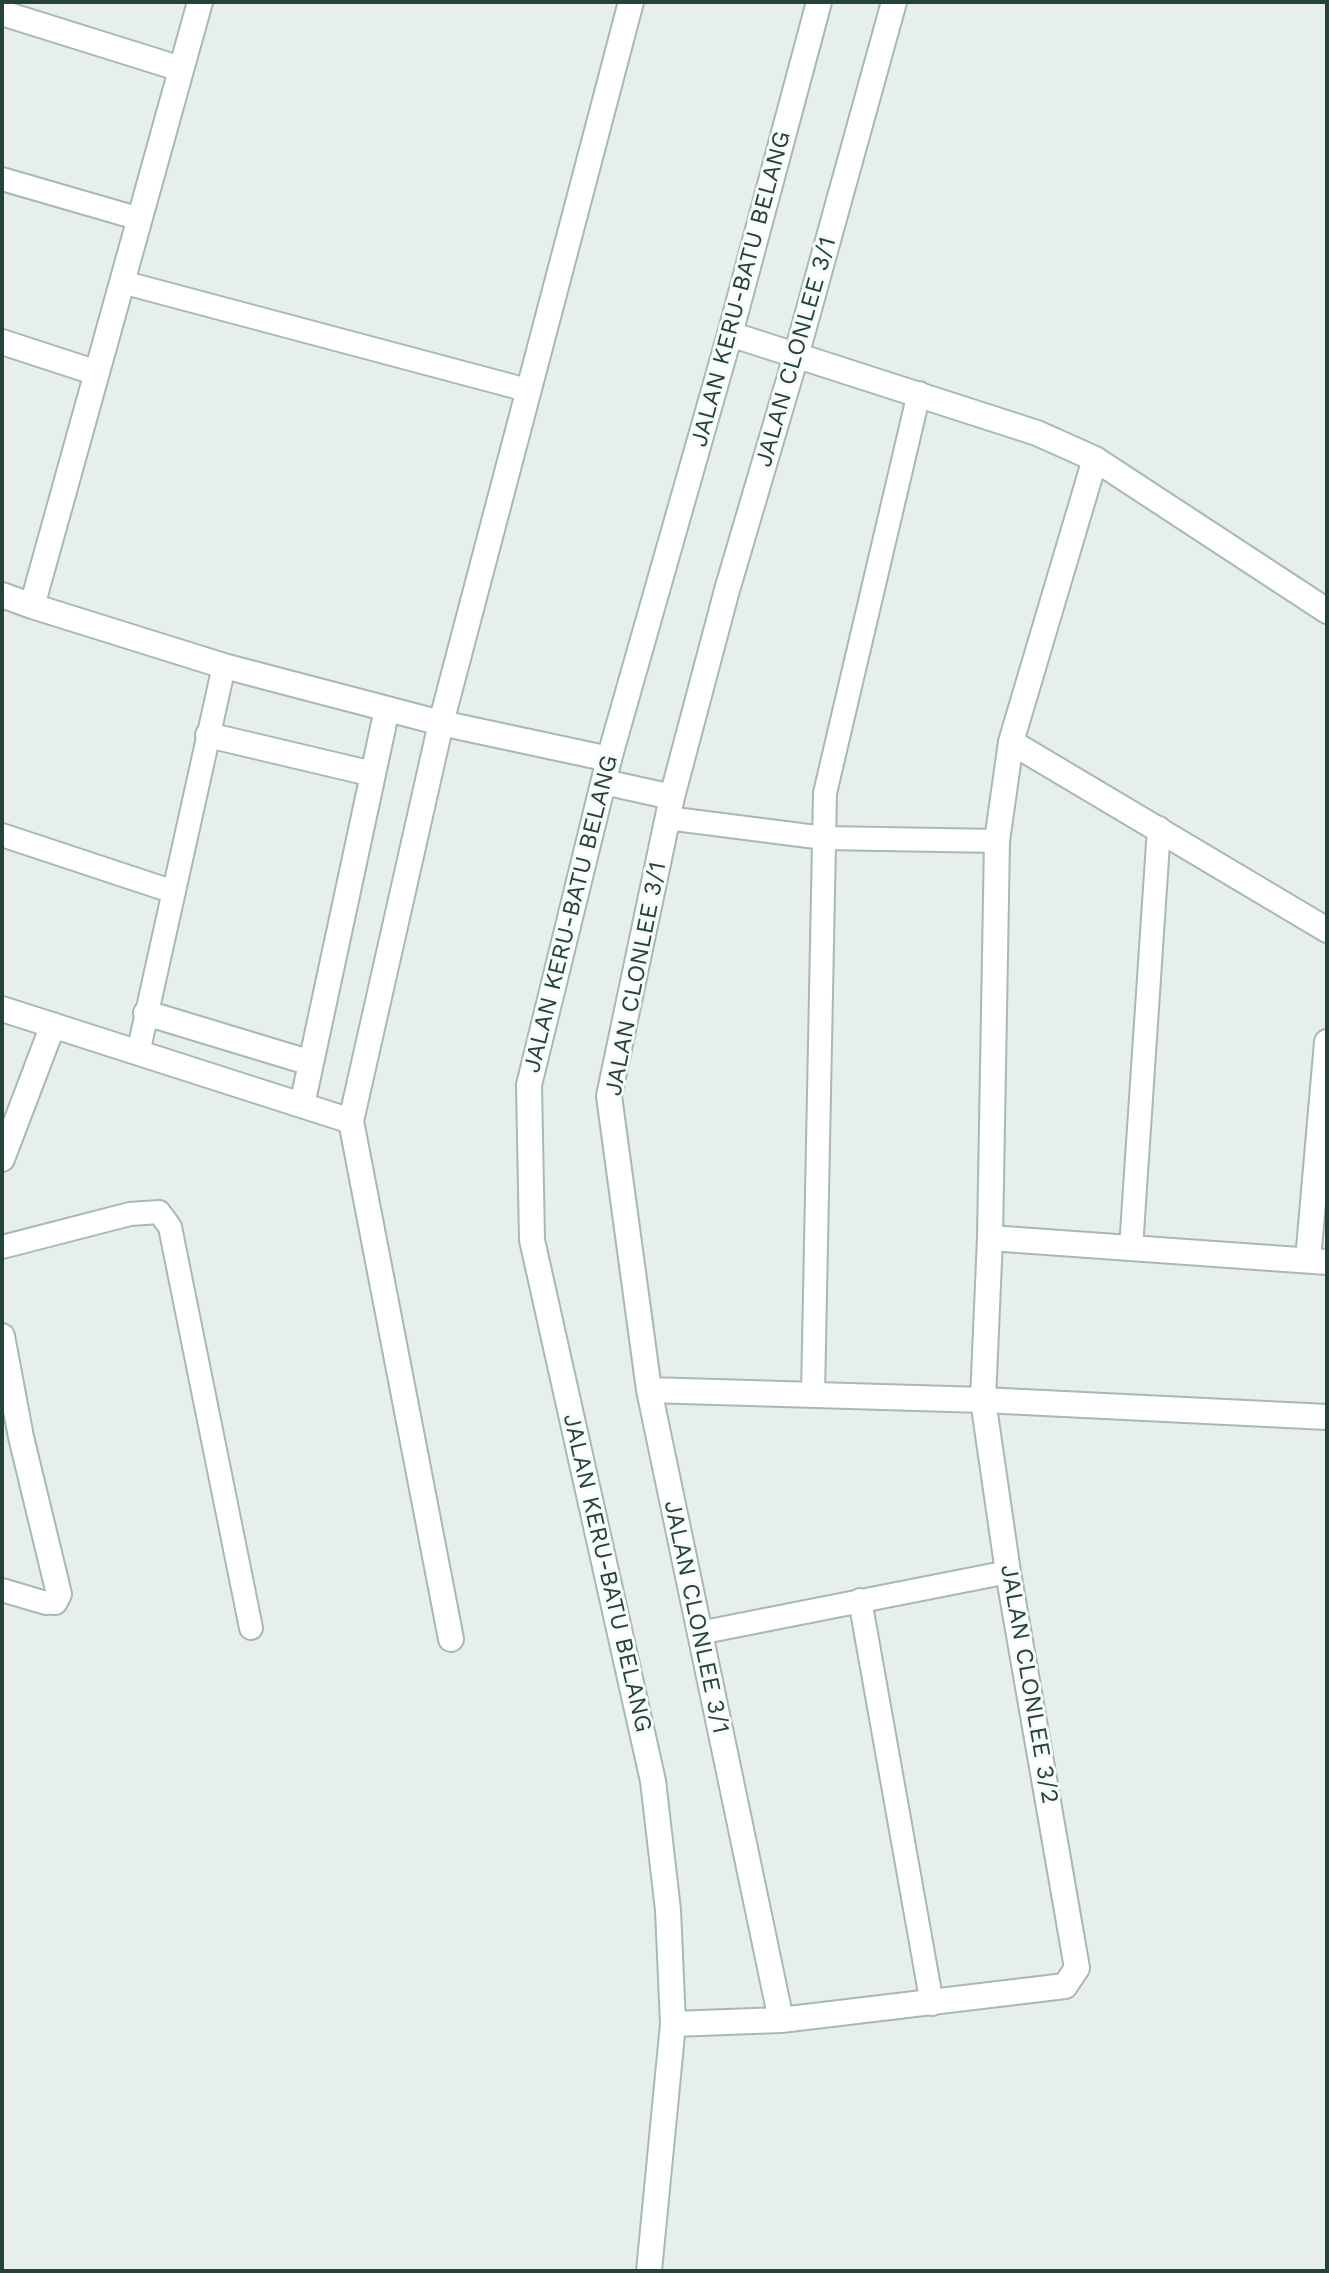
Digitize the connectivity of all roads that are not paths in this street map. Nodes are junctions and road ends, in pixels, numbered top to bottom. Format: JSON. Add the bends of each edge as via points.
{"nodes":[{"id":1,"x":200,"y":2,"type":"edge"},
{"id":2,"x":631,"y":2,"type":"edge"},
{"id":3,"x":819,"y":2,"type":"edge"},
{"id":4,"x":894,"y":2,"type":"edge"},
{"id":5,"x":2,"y":13,"type":"edge"},
{"id":6,"x":181,"y":69,"type":"junction"},
{"id":7,"x":2,"y":179,"type":"edge"},
{"id":8,"x":140,"y":219,"type":"junction"},
{"id":9,"x":122,"y":282,"type":"junction"},
{"id":10,"x":730,"y":334,"type":"junction"},
{"id":11,"x":2,"y":342,"type":"edge"},
{"id":12,"x":796,"y":356,"type":"junction"},
{"id":13,"x":97,"y":373,"type":"junction"},
{"id":14,"x":527,"y":390,"type":"junction"},
{"id":15,"x":919,"y":393,"type":"junction"},
{"id":16,"x":1095,"y":459,"type":"junction"},
{"id":17,"x":2,"y":595,"type":"edge"},
{"id":18,"x":32,"y":606,"type":"junction"},
{"id":19,"x":1327,"y":611,"type":"edge"},
{"id":20,"x":224,"y":666,"type":"junction"},
{"id":21,"x":387,"y":709,"type":"junction"},
{"id":22,"x":441,"y":723,"type":"junction"},
{"id":23,"x":208,"y":735,"type":"junction"},
{"id":24,"x":1011,"y":742,"type":"junction"},
{"id":25,"x":606,"y":771,"type":"junction"},
{"id":26,"x":373,"y":774,"type":"junction"},
{"id":27,"x":670,"y":808,"type":"junction"},
{"id":28,"x":1159,"y":828,"type":"junction"},
{"id":29,"x":2,"y":835,"type":"edge"},
{"id":30,"x":824,"y":838,"type":"junction"},
{"id":31,"x":997,"y":841,"type":"junction"},
{"id":32,"x":174,"y":892,"type":"junction"},
{"id":33,"x":1327,"y":930,"type":"edge"},
{"id":34,"x":2,"y":1009,"type":"edge"},
{"id":35,"x":146,"y":1013,"type":"junction"},
{"id":36,"x":53,"y":1025,"type":"junction"},
{"id":37,"x":1327,"y":1042,"type":"edge"},
{"id":38,"x":138,"y":1053,"type":"junction"},
{"id":39,"x":311,"y":1063,"type":"junction"},
{"id":40,"x":302,"y":1105,"type":"junction"},
{"id":41,"x":351,"y":1121,"type":"junction"},
{"id":42,"x":2,"y":1159,"type":"edge"},
{"id":43,"x":990,"y":1238,"type":"junction"},
{"id":44,"x":2,"y":1247,"type":"edge"},
{"id":45,"x":1131,"y":1248,"type":"junction"},
{"id":46,"x":1318,"y":1261,"type":"edge"},
{"id":47,"x":2,"y":1336,"type":"edge"},
{"id":48,"x":649,"y":1390,"type":"junction"},
{"id":49,"x":813,"y":1394,"type":"junction"},
{"id":50,"x":983,"y":1400,"type":"junction"},
{"id":51,"x":1327,"y":1417,"type":"edge"},
{"id":52,"x":12,"y":1433,"type":"edge"},
{"id":53,"x":1008,"y":1572,"type":"junction"},
{"id":54,"x":2,"y":1590,"type":"edge"},
{"id":55,"x":860,"y":1600,"type":"junction"},
{"id":56,"x":55,"y":1602,"type":"joint"},
{"id":57,"x":251,"y":1628,"type":"dead end"},
{"id":58,"x":699,"y":1633,"type":"junction"},
{"id":59,"x":451,"y":1639,"type":"dead end"},
{"id":60,"x":932,"y":2004,"type":"junction"},
{"id":61,"x":781,"y":2020,"type":"junction"},
{"id":62,"x":673,"y":2024,"type":"junction"},
{"id":63,"x":649,"y":2271,"type":"edge"}],
"edges":[{"from":1,"to":6,"type":"street"},
{"from":2,"to":14,"type":"street"},
{"from":3,"to":10,"type":"street","name":"JALAN KERU-BATU BELANG"},
{"from":4,"to":12,"type":"street","name":"JALAN CLONLEE 3/1"},
{"from":5,"to":6,"type":"street"},
{"from":6,"to":8,"type":"street"},
{"from":7,"to":8,"type":"lane"},
{"from":8,"to":9,"type":"street"},
{"from":9,"to":13,"type":"street"},
{"from":9,"to":14,"type":"lane"},
{"from":10,"to":12,"type":"street"},
{"from":10,"to":25,"type":"street","name":"JALAN KERU-BATU BELANG"},
{"from":11,"to":13,"type":"street"},
{"from":12,"to":15,"type":"street"},
{"from":12,"to":27,"type":"street","name":"JALAN CLONLEE 3/1"},
{"from":13,"to":18,"type":"street"},
{"from":14,"to":22,"type":"street"},
{"from":15,"to":16,"type":"street"},
{"from":15,"to":30,"type":"lane","via":[[825,793]]},
{"from":16,"to":19,"type":"street"},
{"from":16,"to":24,"type":"street","name":"JALAN CLONLEE 3/2"},
{"from":17,"to":18,"type":"street"},
{"from":18,"to":20,"type":"street"},
{"from":20,"to":21,"type":"street"},
{"from":20,"to":23,"type":"lane"},
{"from":21,"to":22,"type":"street"},
{"from":21,"to":26,"type":"street"},
{"from":22,"to":25,"type":"street"},
{"from":22,"to":41,"type":"street"},
{"from":23,"to":26,"type":"street"},
{"from":23,"to":32,"type":"lane"},
{"from":24,"to":28,"type":"street"},
{"from":24,"to":31,"type":"street","name":"JALAN CLONLEE 3/2"},
{"from":25,"to":27,"type":"street"},
{"from":25,"to":62,"type":"street","name":"JALAN KERU-BATU BELANG","via":[[529,1085],[532,1240],[653,1781],[668,1910]]},
{"from":26,"to":39,"type":"street"},
{"from":27,"to":30,"type":"lane"},
{"from":27,"to":48,"type":"street","name":"JALAN CLONLEE 3/1","via":[[609,1096]]},
{"from":28,"to":33,"type":"street"},
{"from":28,"to":45,"type":"lane"},
{"from":29,"to":32,"type":"lane"},
{"from":30,"to":31,"type":"lane"},
{"from":30,"to":49,"type":"lane"},
{"from":31,"to":43,"type":"street","name":"JALAN CLONLEE 3/2"},
{"from":32,"to":35,"type":"lane"},
{"from":34,"to":36,"type":"street"},
{"from":35,"to":38,"type":"lane"},
{"from":35,"to":39,"type":"street"},
{"from":36,"to":38,"type":"street"},
{"from":36,"to":42,"type":"street"},
{"from":37,"to":46,"type":"street"},
{"from":38,"to":40,"type":"street"},
{"from":39,"to":40,"type":"street"},
{"from":40,"to":41,"type":"street"},
{"from":41,"to":59,"type":"street"},
{"from":43,"to":45,"type":"street"},
{"from":43,"to":50,"type":"street","name":"JALAN CLONLEE 3/2"},
{"from":44,"to":57,"type":"lane","via":[[130,1214],[159,1212],[170,1227]]},
{"from":45,"to":46,"type":"street"},
{"from":47,"to":52,"type":"street"},
{"from":48,"to":49,"type":"street"},
{"from":48,"to":58,"type":"street","name":"JALAN CLONLEE 3/1"},
{"from":49,"to":50,"type":"street"},
{"from":50,"to":51,"type":"street"},
{"from":50,"to":53,"type":"street","name":"JALAN CLONLEE 3/2"},
{"from":52,"to":56,"type":"street","via":[[59,1594]]},
{"from":53,"to":55,"type":"lane"},
{"from":53,"to":60,"type":"street","name":"JALAN CLONLEE 3/2","via":[[1077,1968],[1065,1986]]},
{"from":54,"to":56,"type":"lane"},
{"from":55,"to":58,"type":"lane"},
{"from":55,"to":60,"type":"lane"},
{"from":58,"to":61,"type":"street","name":"JALAN CLONLEE 3/1"},
{"from":60,"to":61,"type":"street"},
{"from":61,"to":62,"type":"street"},
{"from":62,"to":63,"type":"street","name":"JALAN KERU-BATU BELANG"}]}
